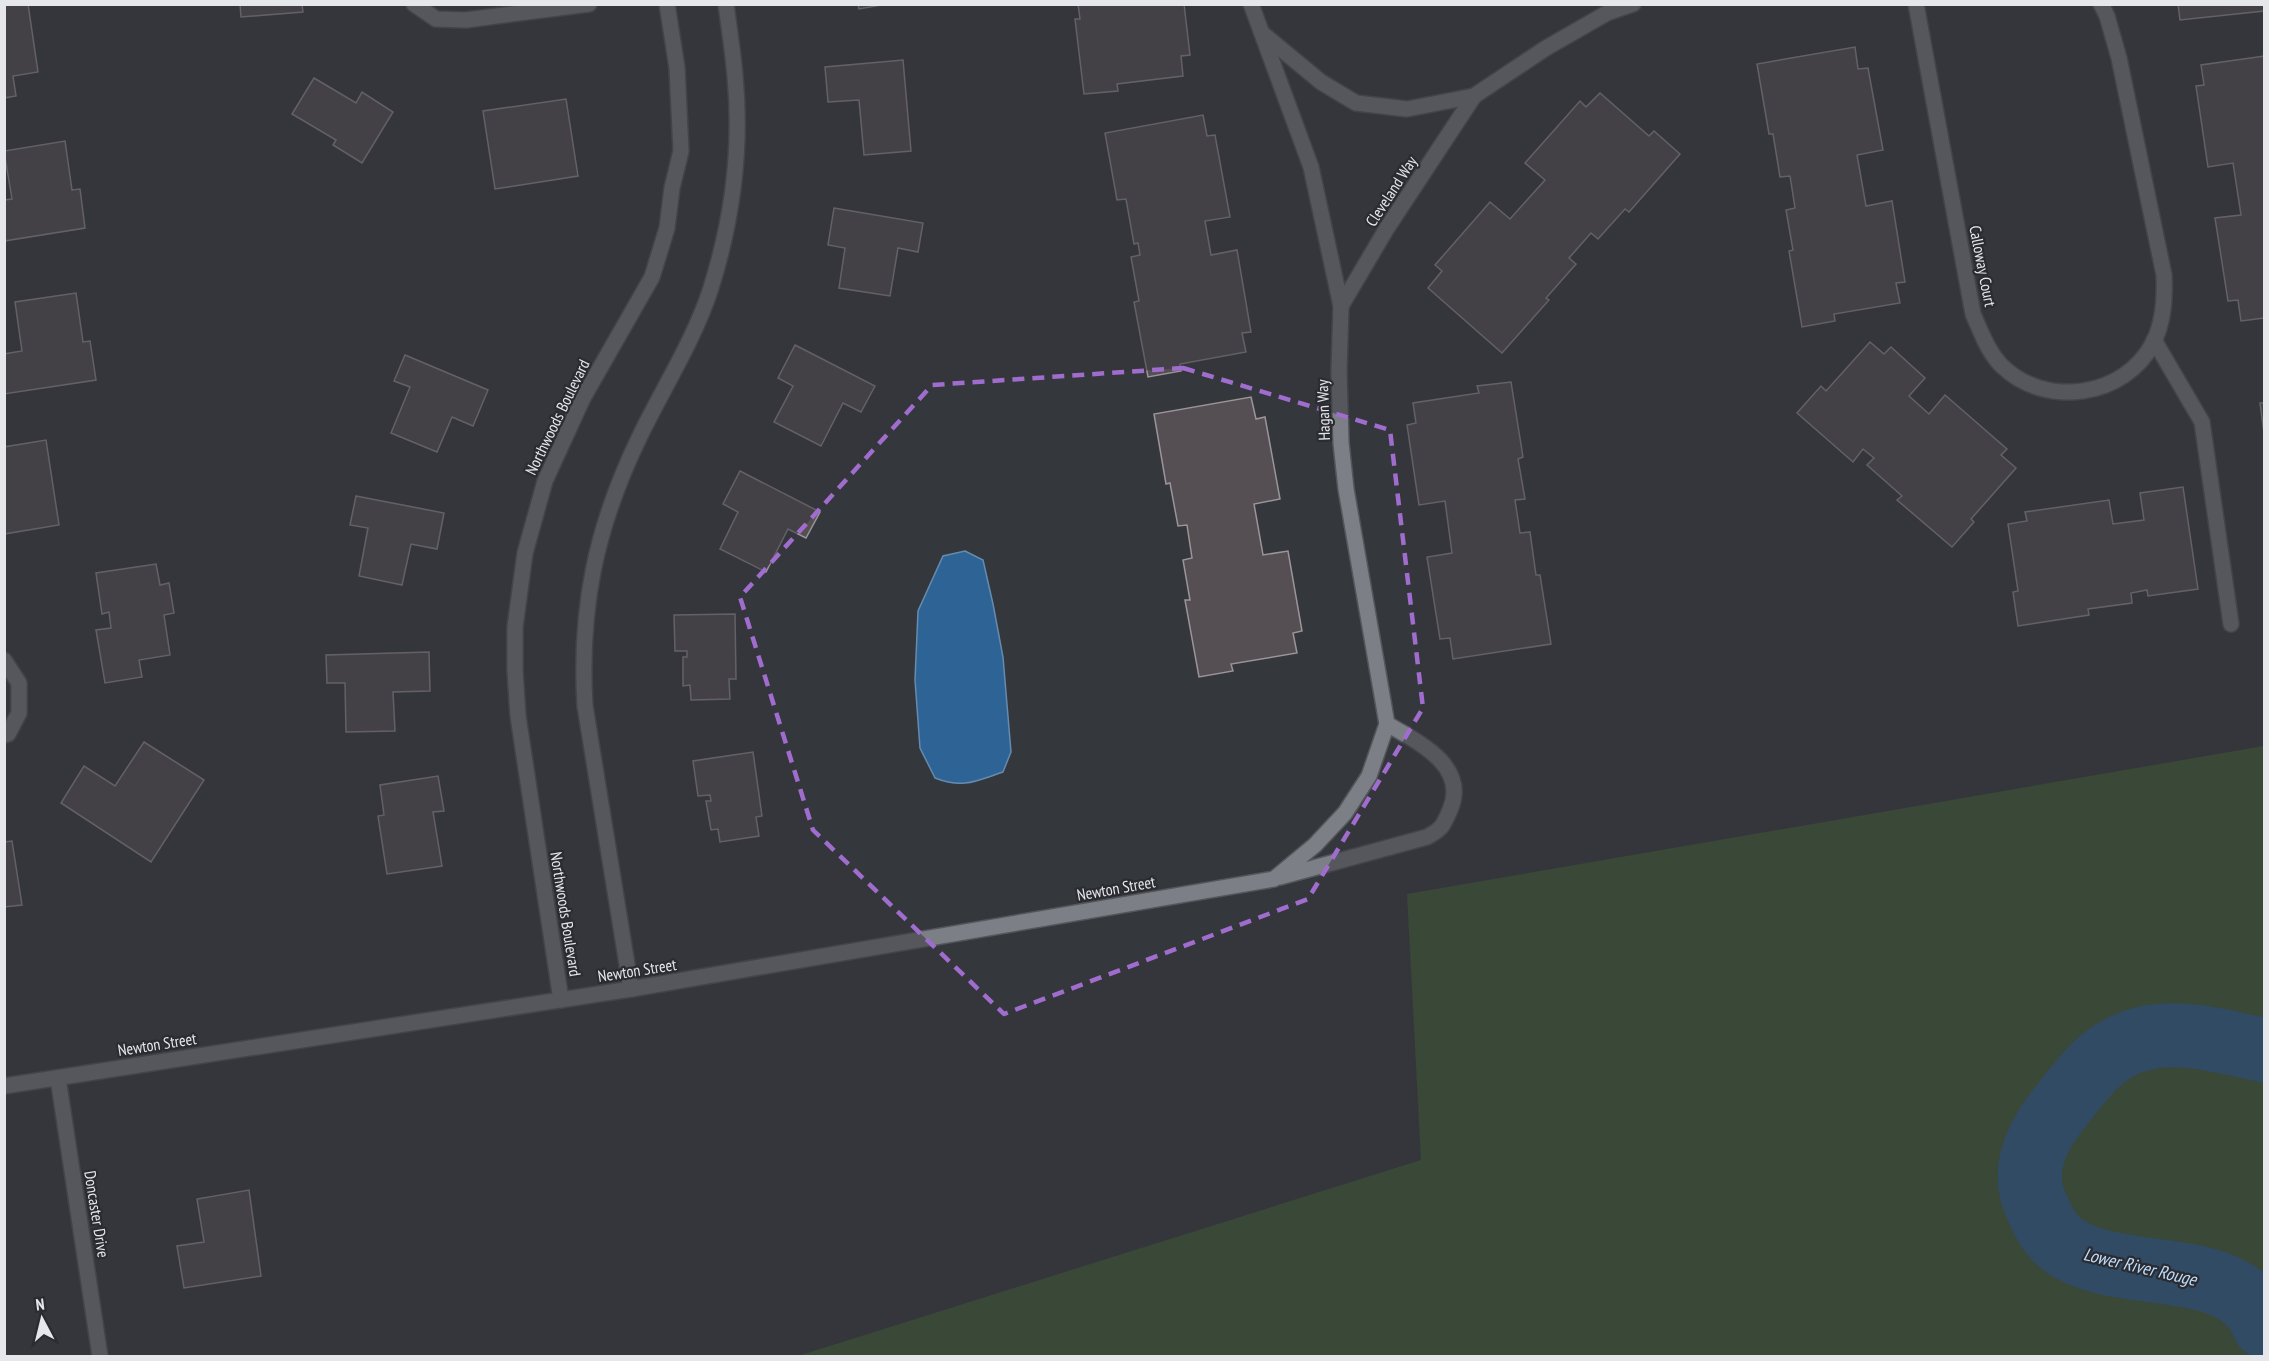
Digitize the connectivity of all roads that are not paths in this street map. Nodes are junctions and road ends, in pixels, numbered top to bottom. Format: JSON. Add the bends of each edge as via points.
{"nodes":[{"id":1,"x":414,"y":4,"type":"edge"},
{"id":2,"x":589,"y":4,"type":"edge"},
{"id":3,"x":667,"y":4,"type":"edge"},
{"id":4,"x":726,"y":4,"type":"edge"},
{"id":5,"x":1251,"y":4,"type":"edge"},
{"id":6,"x":1633,"y":4,"type":"edge"},
{"id":7,"x":1916,"y":4,"type":"edge"},
{"id":8,"x":2102,"y":4,"type":"edge"},
{"id":9,"x":1260,"y":31,"type":"junction"},
{"id":10,"x":1474,"y":96,"type":"junction"},
{"id":11,"x":1341,"y":306,"type":"junction"},
{"id":12,"x":2154,"y":340,"type":"junction"},
{"id":13,"x":2231,"y":624,"type":"dead end"},
{"id":14,"x":4,"y":660,"type":"edge"},
{"id":15,"x":1387,"y":724,"type":"junction"},
{"id":16,"x":4,"y":735,"type":"edge"},
{"id":17,"x":1345,"y":813,"type":"joint"},
{"id":18,"x":1274,"y":879,"type":"junction"},
{"id":19,"x":631,"y":989,"type":"junction"},
{"id":20,"x":561,"y":1000,"type":"junction"},
{"id":21,"x":58,"y":1078,"type":"junction"},
{"id":22,"x":4,"y":1086,"type":"edge"},
{"id":23,"x":100,"y":1356,"type":"edge"}],
"edges":[{"from":1,"to":2,"type":"street","via":[[436,19],[466,20]]},
{"from":3,"to":20,"type":"street","name":"Northwoods Boulevard","via":[[677,68],[681,151],[667,228],[652,277],[584,398],[545,481],[525,553],[515,627],[518,716]]},
{"from":4,"to":19,"type":"street","via":[[735,78],[737,151],[722,252],[709,294],[638,440],[609,510],[592,569],[584,630],[585,706]]},
{"from":5,"to":9,"type":"street","name":"Hagan Way"},
{"from":6,"to":10,"type":"street","name":"Cleveland Way","via":[[1607,13],[1546,48]]},
{"from":7,"to":12,"type":"street","name":"Calloway Court","via":[[1973,314],[1990,351],[2017,377],[2036,386],[2055,392],[2085,392],[2104,386],[2138,364]]},
{"from":8,"to":12,"type":"street","name":"Calloway Court","via":[[2120,58],[2164,275],[2163,312]]},
{"from":9,"to":10,"type":"street","name":"Cleveland Way","via":[[1321,82],[1356,103],[1407,109]]},
{"from":9,"to":11,"type":"street","name":"Hagan Way","via":[[1311,167]]},
{"from":10,"to":11,"type":"street","name":"Cleveland Way"},
{"from":11,"to":15,"type":"street","name":"Hagan Way","via":[[1339,371],[1346,489]]},
{"from":12,"to":13,"type":"street","via":[[2202,422]]},
{"from":14,"to":16,"type":"street","via":[[19,683],[19,713]]},
{"from":15,"to":17,"type":"street","name":"Hagan Way","via":[[1369,776]]},
{"from":15,"to":18,"type":"street","name":"Newton Street","via":[[1425,747],[1450,771],[1454,800],[1442,829],[1427,837]]},
{"from":17,"to":18,"type":"street","name":"Newton Street","via":[[1315,845]]},
{"from":18,"to":19,"type":"street","name":"Newton Street"},
{"from":19,"to":20,"type":"street","name":"Newton Street"},
{"from":20,"to":21,"type":"street","name":"Newton Street"},
{"from":21,"to":22,"type":"street","name":"Newton Street"},
{"from":21,"to":23,"type":"street","name":"Doncaster Drive"}]}
